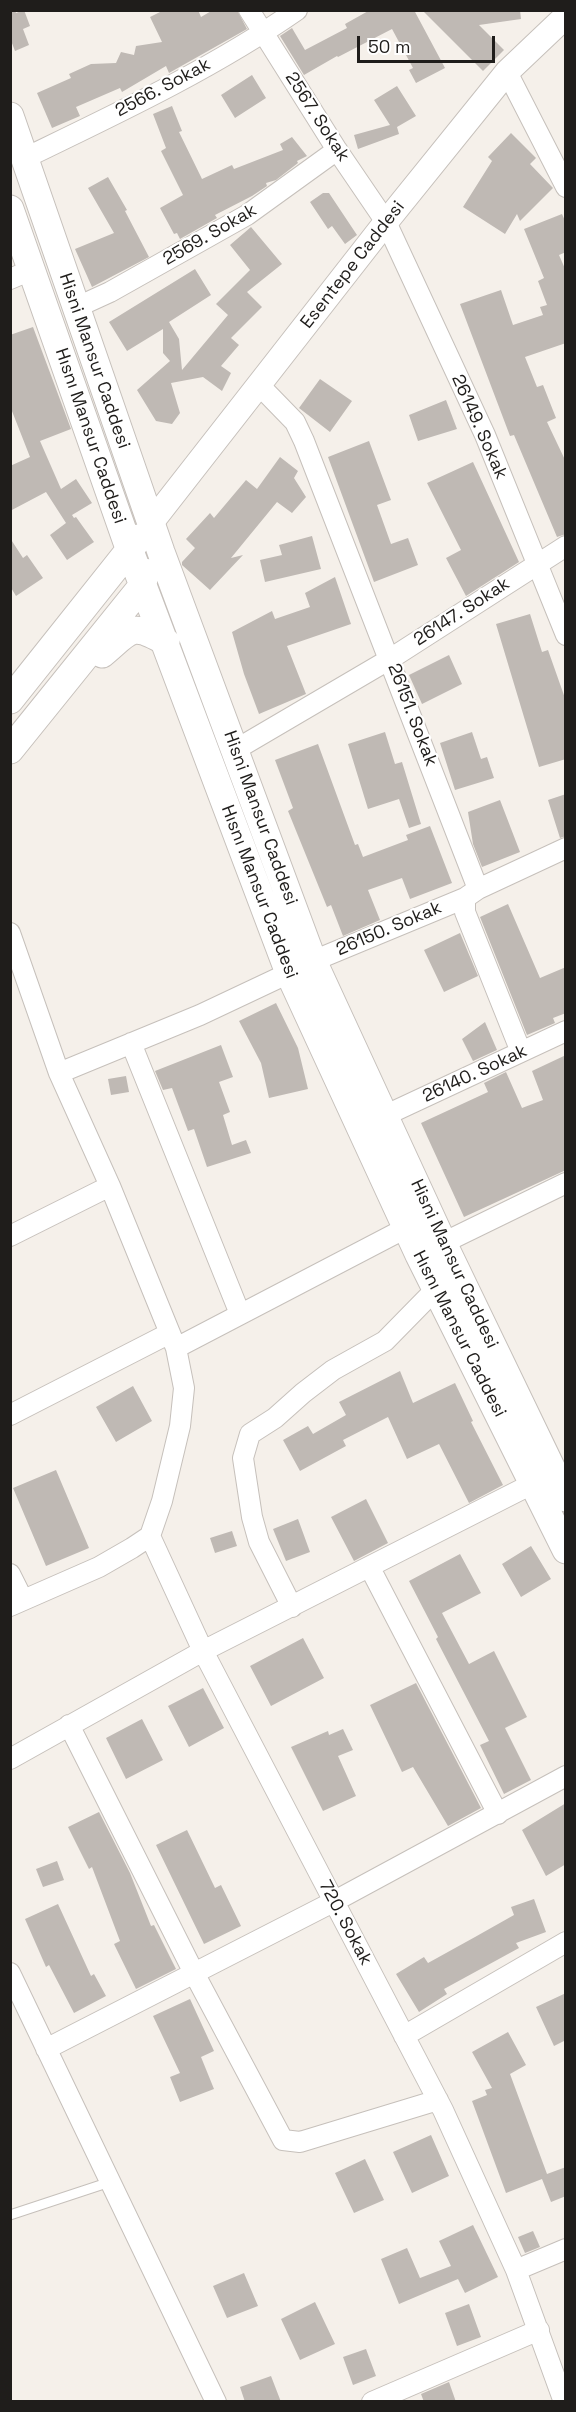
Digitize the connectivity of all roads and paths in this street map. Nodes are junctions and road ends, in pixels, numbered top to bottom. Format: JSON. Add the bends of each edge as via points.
{"nodes":[{"id":1,"x":249,"y":10,"type":"edge"},
{"id":2,"x":297,"y":10,"type":"edge"},
{"id":3,"x":566,"y":16,"type":"edge"},
{"id":4,"x":263,"y":34,"type":"junction"},
{"id":5,"x":507,"y":72,"type":"junction"},
{"id":6,"x":10,"y":116,"type":"edge"},
{"id":7,"x":337,"y":150,"type":"junction"},
{"id":8,"x":25,"y":158,"type":"junction"},
{"id":9,"x":566,"y":187,"type":"edge"},
{"id":10,"x":10,"y":209,"type":"edge"},
{"id":11,"x":386,"y":222,"type":"junction"},
{"id":12,"x":21,"y":274,"type":"edge"},
{"id":13,"x":75,"y":308,"type":"junction"},
{"id":14,"x":259,"y":385,"type":"junction"},
{"id":15,"x":151,"y":523,"type":"junction"},
{"id":16,"x":566,"y":546,"type":"edge"},
{"id":17,"x":130,"y":551,"type":"junction"},
{"id":18,"x":538,"y":563,"type":"junction"},
{"id":19,"x":143,"y":585,"type":"junction"},
{"id":20,"x":566,"y":634,"type":"edge"},
{"id":21,"x":166,"y":642,"type":"junction"},
{"id":22,"x":390,"y":658,"type":"junction"},
{"id":23,"x":13,"y":691,"type":"edge"},
{"id":24,"x":54,"y":697,"type":"junction"},
{"id":25,"x":10,"y":750,"type":"edge"},
{"id":26,"x":235,"y":750,"type":"junction"},
{"id":27,"x":566,"y":848,"type":"edge"},
{"id":28,"x":471,"y":893,"type":"junction"},
{"id":29,"x":10,"y":933,"type":"edge"},
{"id":30,"x":313,"y":961,"type":"junction"},
{"id":31,"x":289,"y":973,"type":"junction"},
{"id":32,"x":566,"y":1031,"type":"edge"},
{"id":33,"x":131,"y":1043,"type":"junction"},
{"id":34,"x":521,"y":1052,"type":"junction"},
{"id":35,"x":59,"y":1073,"type":"junction"},
{"id":36,"x":384,"y":1116,"type":"junction"},
{"id":37,"x":566,"y":1183,"type":"edge"},
{"id":38,"x":110,"y":1186,"type":"junction"},
{"id":39,"x":406,"y":1228,"type":"junction"},
{"id":40,"x":10,"y":1236,"type":"edge"},
{"id":41,"x":443,"y":1243,"type":"junction"},
{"id":42,"x":436,"y":1289,"type":"junction"},
{"id":43,"x":240,"y":1314,"type":"junction"},
{"id":44,"x":173,"y":1340,"type":"junction"},
{"id":45,"x":10,"y":1415,"type":"edge"},
{"id":46,"x":551,"y":1475,"type":"edge"},
{"id":47,"x":566,"y":1498,"type":"edge"},
{"id":48,"x":150,"y":1536,"type":"junction"},
{"id":49,"x":566,"y":1550,"type":"edge"},
{"id":50,"x":370,"y":1568,"type":"junction"},
{"id":51,"x":10,"y":1574,"type":"edge"},
{"id":52,"x":17,"y":1603,"type":"edge"},
{"id":53,"x":292,"y":1607,"type":"junction"},
{"id":54,"x":202,"y":1651,"type":"junction"},
{"id":55,"x":69,"y":1725,"type":"junction"},
{"id":56,"x":10,"y":1759,"type":"edge"},
{"id":57,"x":566,"y":1776,"type":"edge"},
{"id":58,"x":498,"y":1814,"type":"junction"},
{"id":59,"x":333,"y":1902,"type":"junction"},
{"id":60,"x":564,"y":1946,"type":"edge"},
{"id":61,"x":10,"y":1972,"type":"edge"},
{"id":62,"x":194,"y":1973,"type":"junction"},
{"id":63,"x":404,"y":2036,"type":"junction"},
{"id":64,"x":46,"y":2049,"type":"junction"},
{"id":65,"x":438,"y":2100,"type":"junction"},
{"id":66,"x":110,"y":2182,"type":"junction"},
{"id":67,"x":10,"y":2215,"type":"edge"},
{"id":68,"x":566,"y":2249,"type":"edge"},
{"id":69,"x":516,"y":2270,"type":"junction"},
{"id":70,"x":539,"y":2330,"type":"junction"},
{"id":71,"x":216,"y":2402,"type":"edge"},
{"id":72,"x":372,"y":2402,"type":"edge"},
{"id":73,"x":564,"y":2402,"type":"edge"}],
"edges":[{"from":1,"to":4,"type":"street","name":"2567. Sokak"},
{"from":2,"to":4,"type":"street","name":"2566. Sokak"},
{"from":3,"to":5,"type":"street","name":"Esentepe Caddesi"},
{"from":4,"to":7,"type":"street","name":"2567. Sokak"},
{"from":4,"to":8,"type":"street","name":"2566. Sokak"},
{"from":5,"to":9,"type":"street"},
{"from":5,"to":11,"type":"street","name":"Esentepe Caddesi"},
{"from":6,"to":8,"type":"main road","name":"Hisni Mansur Caddesi"},
{"from":7,"to":11,"type":"street","name":"2567. Sokak"},
{"from":7,"to":13,"type":"street","name":"2569. Sokak","via":[[247,215]]},
{"from":8,"to":13,"type":"main road","name":"Hisni Mansur Caddesi"},
{"from":10,"to":12,"type":"main road","name":"Hısnı Mansur Caddesi"},
{"from":11,"to":14,"type":"street","name":"Esentepe Caddesi"},
{"from":11,"to":18,"type":"street","name":"26149. Sokak"},
{"from":12,"to":17,"type":"main road","name":"Hısnı Mansur Caddesi"},
{"from":13,"to":15,"type":"main road","name":"Hisni Mansur Caddesi"},
{"from":14,"to":15,"type":"street","name":"Esentepe Caddesi"},
{"from":14,"to":22,"type":"street","name":"26151. Sokak","via":[[295,423],[304,441]]},
{"from":15,"to":17,"type":"main road","name":"Esentepe Caddesi"},
{"from":15,"to":19,"type":"main road"},
{"from":15,"to":26,"type":"main road","name":"Hisni Mansur Caddesi"},
{"from":16,"to":18,"type":"street","name":"26147. Sokak"},
{"from":17,"to":19,"type":"main road","name":"Hısnı Mansur Caddesi"},
{"from":17,"to":23,"type":"main road","name":"Esentepe Caddesi"},
{"from":18,"to":20,"type":"street","name":"26149. Sokak"},
{"from":18,"to":22,"type":"street","name":"26147. Sokak"},
{"from":19,"to":21,"type":"main road","name":"Hısnı Mansur Caddesi"},
{"from":19,"to":24,"type":"main road"},
{"from":21,"to":24,"type":"main road","via":[[146,630],[128,632]]},
{"from":21,"to":31,"type":"main road","name":"Hısnı Mansur Caddesi"},
{"from":22,"to":26,"type":"street","name":"26147. Sokak"},
{"from":22,"to":28,"type":"street","name":"26151. Sokak"},
{"from":24,"to":25,"type":"main road"},
{"from":26,"to":30,"type":"main road","name":"Hisni Mansur Caddesi"},
{"from":27,"to":28,"type":"street","name":"26150. Sokak"},
{"from":28,"to":30,"type":"street","name":"26150. Sokak"},
{"from":28,"to":34,"type":"street","name":"26151. Sokak","via":[[465,912]]},
{"from":29,"to":35,"type":"street"},
{"from":30,"to":36,"type":"main road","name":"Hisni Mansur Caddesi"},
{"from":31,"to":33,"type":"street"},
{"from":31,"to":39,"type":"main road","name":"Hısnı Mansur Caddesi"},
{"from":32,"to":34,"type":"street","name":"26140. Sokak"},
{"from":33,"to":35,"type":"street"},
{"from":33,"to":43,"type":"street"},
{"from":34,"to":36,"type":"street","name":"26140. Sokak"},
{"from":35,"to":38,"type":"street"},
{"from":36,"to":41,"type":"main road","name":"Hisni Mansur Caddesi"},
{"from":37,"to":41,"type":"street"},
{"from":38,"to":40,"type":"street"},
{"from":38,"to":44,"type":"street"},
{"from":39,"to":42,"type":"main road","name":"Hısnı Mansur Caddesi"},
{"from":39,"to":43,"type":"street"},
{"from":41,"to":46,"type":"main road","name":"Hisni Mansur Caddesi"},
{"from":42,"to":46,"type":"main road","name":"Hısnı Mansur Caddesi"},
{"from":42,"to":53,"type":"street","via":[[385,1341],[333,1370],[250,1434],[243,1458],[252,1517],[259,1542]]},
{"from":43,"to":44,"type":"street"},
{"from":44,"to":45,"type":"street"},
{"from":44,"to":48,"type":"street","via":[[184,1388],[183,1410]]},
{"from":46,"to":47,"type":"main road","name":"Hisni Mansur Caddesi"},
{"from":46,"to":49,"type":"main road","name":"Hısnı Mansur Caddesi"},
{"from":46,"to":50,"type":"street"},
{"from":48,"to":52,"type":"street","via":[[99,1567]]},
{"from":48,"to":54,"type":"street","name":"720. Sokak"},
{"from":50,"to":53,"type":"street"},
{"from":50,"to":58,"type":"street"},
{"from":51,"to":52,"type":"street"},
{"from":53,"to":54,"type":"street"},
{"from":54,"to":55,"type":"street"},
{"from":54,"to":59,"type":"street","name":"720. Sokak"},
{"from":55,"to":56,"type":"street"},
{"from":55,"to":62,"type":"street"},
{"from":57,"to":58,"type":"street"},
{"from":58,"to":59,"type":"street"},
{"from":59,"to":62,"type":"street"},
{"from":59,"to":63,"type":"street","name":"720. Sokak"},
{"from":60,"to":63,"type":"street"},
{"from":61,"to":64,"type":"street"},
{"from":62,"to":64,"type":"street"},
{"from":62,"to":65,"type":"street","via":[[283,2140],[300,2142]]},
{"from":63,"to":65,"type":"street","name":"720. Sokak"},
{"from":64,"to":66,"type":"street"},
{"from":65,"to":69,"type":"street","name":"720. Sokak"},
{"from":66,"to":67,"type":"lane"},
{"from":66,"to":71,"type":"street"},
{"from":68,"to":69,"type":"street"},
{"from":69,"to":70,"type":"street","name":"720. Sokak"},
{"from":70,"to":72,"type":"street"},
{"from":70,"to":73,"type":"street","name":"720. Sokak"}]}
